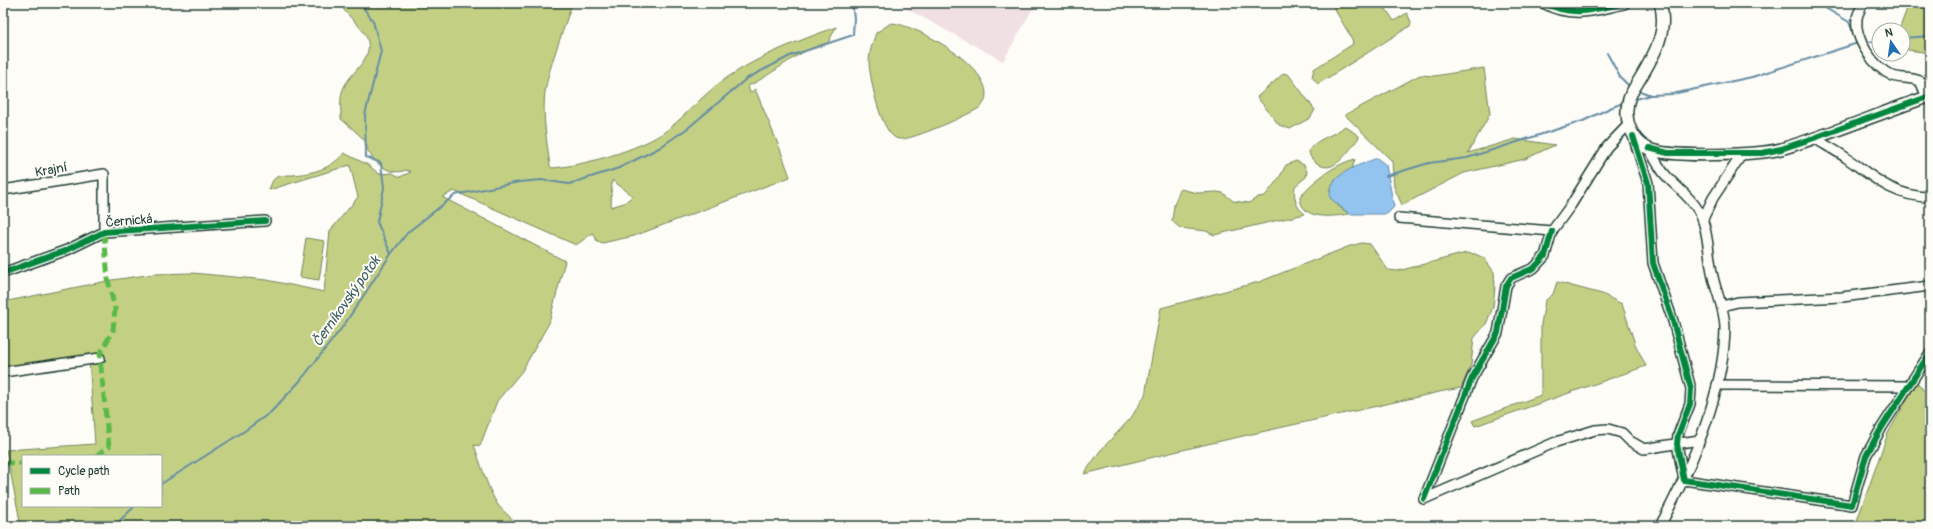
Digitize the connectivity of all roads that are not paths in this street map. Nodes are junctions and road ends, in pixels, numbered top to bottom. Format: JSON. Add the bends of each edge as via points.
{"nodes":[{"id":1,"x":1545,"y":3,"type":"edge"},
{"id":2,"x":1624,"y":3,"type":"edge"},
{"id":3,"x":1660,"y":3,"type":"edge"},
{"id":4,"x":1863,"y":3,"type":"edge"},
{"id":5,"x":1929,"y":97,"type":"edge"},
{"id":6,"x":1629,"y":124,"type":"junction"},
{"id":7,"x":1633,"y":136,"type":"junction"},
{"id":8,"x":1814,"y":138,"type":"junction"},
{"id":9,"x":1649,"y":148,"type":"junction"},
{"id":10,"x":1742,"y":154,"type":"junction"},
{"id":11,"x":3,"y":190,"type":"edge"},
{"id":12,"x":1930,"y":197,"type":"edge"},
{"id":13,"x":1399,"y":218,"type":"dead end"},
{"id":14,"x":1703,"y":219,"type":"junction"},
{"id":15,"x":265,"y":221,"type":"dead end"},
{"id":16,"x":1552,"y":231,"type":"junction"},
{"id":17,"x":104,"y":232,"type":"junction"},
{"id":18,"x":3,"y":273,"type":"edge"},
{"id":19,"x":1930,"y":286,"type":"edge"},
{"id":20,"x":1722,"y":306,"type":"junction"},
{"id":21,"x":1930,"y":353,"type":"edge"},
{"id":22,"x":100,"y":358,"type":"dead end"},
{"id":23,"x":3,"y":372,"type":"edge"},
{"id":24,"x":1717,"y":385,"type":"junction"},
{"id":25,"x":1908,"y":386,"type":"junction"},
{"id":26,"x":1699,"y":440,"type":"junction"},
{"id":27,"x":1677,"y":444,"type":"junction"},
{"id":28,"x":1684,"y":480,"type":"junction"},
{"id":29,"x":1660,"y":526,"type":"edge"}],
"edges":[{"from":1,"to":2,"type":"street","via":[[1564,12],[1593,10]]},
{"from":3,"to":6,"type":"street","via":[[1663,32],[1651,59],[1630,94],[1627,104]]},
{"from":4,"to":5,"type":"street","via":[[1857,18],[1858,32],[1867,53],[1883,70],[1894,76],[1911,77],[1920,81]]},
{"from":5,"to":8,"type":"street"},
{"from":6,"to":7,"type":"street"},
{"from":6,"to":16,"type":"street","via":[[1607,147]]},
{"from":7,"to":9,"type":"street"},
{"from":7,"to":27,"type":"street","via":[[1648,183],[1653,263],[1691,389],[1690,404]]},
{"from":8,"to":10,"type":"street","via":[[1781,149]]},
{"from":8,"to":12,"type":"street","via":[[1877,181],[1895,190]]},
{"from":9,"to":10,"type":"street","via":[[1668,153]]},
{"from":9,"to":14,"type":"street","via":[[1663,172],[1692,202]]},
{"from":10,"to":14,"type":"street","via":[[1713,198]]},
{"from":11,"to":17,"type":"street","name":"Krajní","via":[[104,174]]},
{"from":13,"to":16,"type":"street"},
{"from":14,"to":20,"type":"street","via":[[1713,280]]},
{"from":15,"to":17,"type":"street","name":"Černická"},
{"from":16,"to":27,"type":"street","via":[[1545,256],[1534,268],[1511,278],[1506,286],[1498,333],[1472,378],[1424,499],[1556,442],[1595,430],[1608,429],[1622,433],[1644,449]]},
{"from":17,"to":18,"type":"street","name":"Černická","via":[[67,250]]},
{"from":19,"to":20,"type":"street","via":[[1842,297],[1738,302]]},
{"from":20,"to":24,"type":"street","via":[[1725,328]]},
{"from":21,"to":25,"type":"street"},
{"from":22,"to":23,"type":"street"},
{"from":24,"to":25,"type":"street"},
{"from":24,"to":26,"type":"street"},
{"from":25,"to":28,"type":"street","via":[[1866,456],[1852,505]]},
{"from":26,"to":27,"type":"street"},
{"from":26,"to":28,"type":"street"},
{"from":27,"to":28,"type":"street"},
{"from":28,"to":29,"type":"street"}]}
